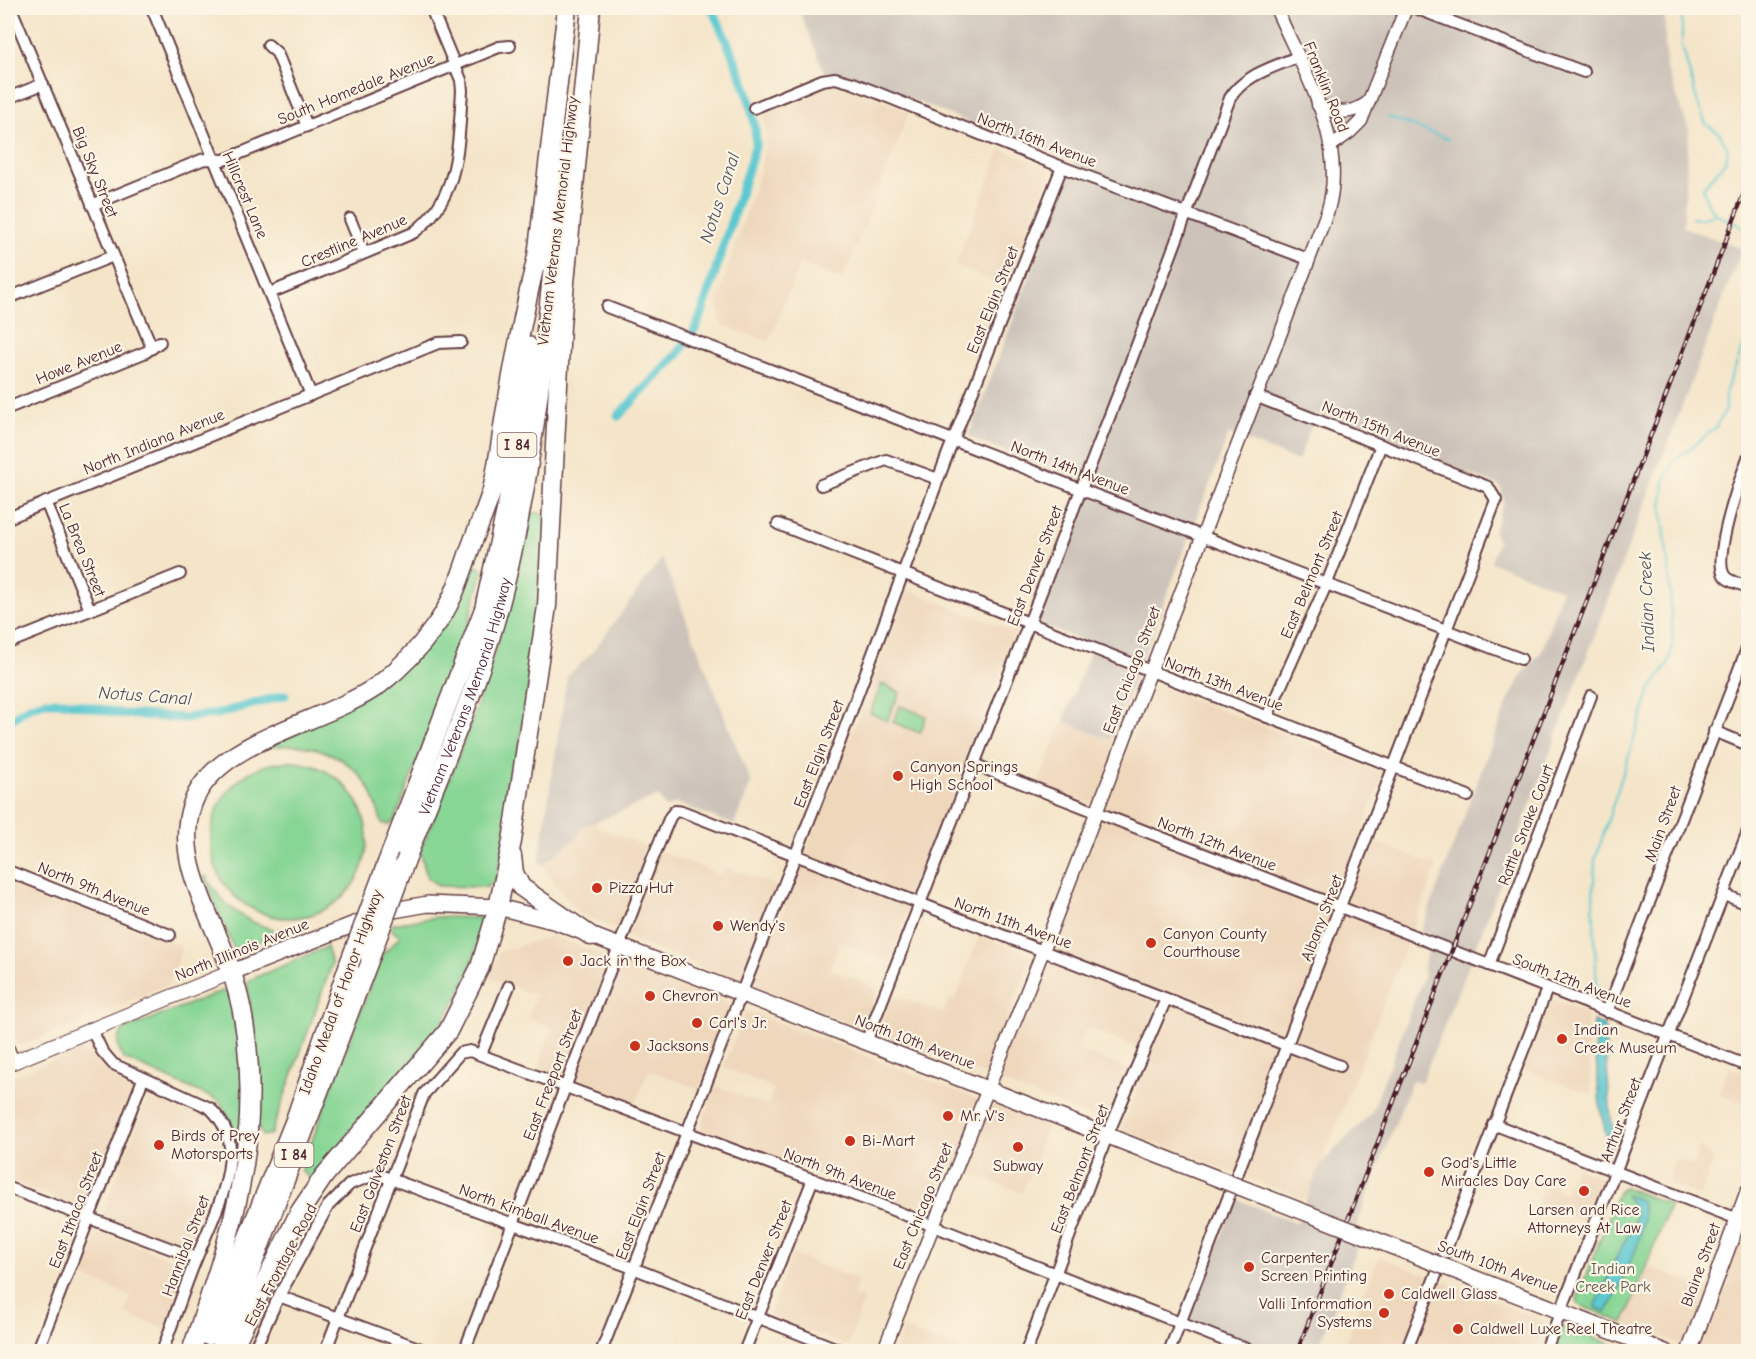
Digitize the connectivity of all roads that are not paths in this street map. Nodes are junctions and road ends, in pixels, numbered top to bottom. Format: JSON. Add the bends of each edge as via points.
{"nodes":[{"id":1,"x":11,"y":8,"type":"edge"},
{"id":2,"x":152,"y":8,"type":"edge"},
{"id":3,"x":431,"y":8,"type":"edge"},
{"id":4,"x":567,"y":8,"type":"edge"},
{"id":5,"x":582,"y":8,"type":"edge"},
{"id":6,"x":591,"y":8,"type":"edge"},
{"id":7,"x":1276,"y":8,"type":"edge"},
{"id":8,"x":1406,"y":8,"type":"edge"},
{"id":9,"x":1415,"y":8,"type":"edge"},
{"id":10,"x":268,"y":45,"type":"dead end"},
{"id":11,"x":510,"y":46,"type":"dead end"},
{"id":12,"x":1297,"y":57,"type":"junction"},
{"id":13,"x":454,"y":64,"type":"junction"},
{"id":14,"x":1584,"y":72,"type":"dead end"},
{"id":15,"x":43,"y":84,"type":"junction"},
{"id":16,"x":8,"y":98,"type":"edge"},
{"id":17,"x":1369,"y":102,"type":"junction"},
{"id":18,"x":1318,"y":105,"type":"junction"},
{"id":19,"x":754,"y":108,"type":"dead end"},
{"id":20,"x":307,"y":126,"type":"junction"},
{"id":21,"x":1332,"y":145,"type":"junction"},
{"id":22,"x":214,"y":159,"type":"junction"},
{"id":23,"x":1062,"y":167,"type":"junction"},
{"id":24,"x":92,"y":205,"type":"junction"},
{"id":25,"x":1188,"y":213,"type":"junction"},
{"id":26,"x":350,"y":219,"type":"dead end"},
{"id":27,"x":538,"y":252,"type":"junction"},
{"id":28,"x":363,"y":254,"type":"junction"},
{"id":29,"x":113,"y":256,"type":"junction"},
{"id":30,"x":1308,"y":260,"type":"junction"},
{"id":31,"x":270,"y":293,"type":"junction"},
{"id":32,"x":8,"y":298,"type":"edge"},
{"id":33,"x":607,"y":307,"type":"dead end"},
{"id":34,"x":461,"y":342,"type":"dead end"},
{"id":35,"x":156,"y":345,"type":"joint"},
{"id":36,"x":311,"y":395,"type":"junction"},
{"id":37,"x":1255,"y":396,"type":"junction"},
{"id":38,"x":8,"y":408,"type":"edge"},
{"id":39,"x":954,"y":440,"type":"junction"},
{"id":40,"x":1381,"y":445,"type":"junction"},
{"id":41,"x":1749,"y":458,"type":"edge"},
{"id":42,"x":938,"y":479,"type":"junction"},
{"id":43,"x":821,"y":485,"type":"dead end"},
{"id":44,"x":1082,"y":489,"type":"junction"},
{"id":45,"x":1494,"y":493,"type":"joint"},
{"id":46,"x":46,"y":502,"type":"junction"},
{"id":47,"x":8,"y":518,"type":"edge"},
{"id":48,"x":778,"y":524,"type":"dead end"},
{"id":49,"x":1201,"y":535,"type":"junction"},
{"id":50,"x":180,"y":574,"type":"dead end"},
{"id":51,"x":903,"y":574,"type":"junction"},
{"id":52,"x":1327,"y":583,"type":"junction"},
{"id":53,"x":1749,"y":587,"type":"edge"},
{"id":54,"x":90,"y":610,"type":"junction"},
{"id":55,"x":1029,"y":623,"type":"junction"},
{"id":56,"x":1448,"y":630,"type":"junction"},
{"id":57,"x":8,"y":643,"type":"edge"},
{"id":58,"x":1749,"y":646,"type":"edge"},
{"id":59,"x":1521,"y":659,"type":"dead end"},
{"id":60,"x":1149,"y":670,"type":"junction"},
{"id":61,"x":1591,"y":696,"type":"dead end"},
{"id":62,"x":1267,"y":717,"type":"junction"},
{"id":63,"x":1714,"y":731,"type":"junction"},
{"id":64,"x":1749,"y":745,"type":"edge"},
{"id":65,"x":973,"y":764,"type":"junction"},
{"id":66,"x":1395,"y":767,"type":"junction"},
{"id":67,"x":1468,"y":796,"type":"dead end"},
{"id":68,"x":675,"y":812,"type":"joint"},
{"id":69,"x":1094,"y":813,"type":"junction"},
{"id":70,"x":1749,"y":831,"type":"edge"},
{"id":71,"x":512,"y":841,"type":"junction"},
{"id":72,"x":795,"y":855,"type":"junction"},
{"id":73,"x":387,"y":863,"type":"joint"},
{"id":74,"x":8,"y":871,"type":"edge"},
{"id":75,"x":1725,"y":895,"type":"junction"},
{"id":76,"x":918,"y":904,"type":"junction"},
{"id":77,"x":1749,"y":904,"type":"edge"},
{"id":78,"x":498,"y":907,"type":"junction"},
{"id":79,"x":1342,"y":908,"type":"junction"},
{"id":80,"x":170,"y":935,"type":"dead end"},
{"id":81,"x":591,"y":936,"type":"junction"},
{"id":82,"x":619,"y":946,"type":"junction"},
{"id":83,"x":1043,"y":951,"type":"junction"},
{"id":84,"x":1451,"y":951,"type":"joint"},
{"id":85,"x":1489,"y":965,"type":"junction"},
{"id":86,"x":232,"y":972,"type":"junction"},
{"id":87,"x":509,"y":986,"type":"dead end"},
{"id":88,"x":1547,"y":989,"type":"junction"},
{"id":89,"x":741,"y":994,"type":"junction"},
{"id":90,"x":1166,"y":999,"type":"junction"},
{"id":91,"x":1607,"y":1012,"type":"junction"},
{"id":92,"x":91,"y":1028,"type":"junction"},
{"id":93,"x":1670,"y":1035,"type":"junction"},
{"id":94,"x":866,"y":1042,"type":"junction"},
{"id":95,"x":1288,"y":1045,"type":"junction"},
{"id":96,"x":481,"y":1054,"type":"junction"},
{"id":97,"x":9,"y":1058,"type":"edge"},
{"id":98,"x":1340,"y":1066,"type":"dead end"},
{"id":99,"x":1749,"y":1066,"type":"edge"},
{"id":100,"x":142,"y":1079,"type":"junction"},
{"id":101,"x":565,"y":1086,"type":"junction"},
{"id":102,"x":988,"y":1090,"type":"junction"},
{"id":103,"x":1493,"y":1125,"type":"junction"},
{"id":104,"x":686,"y":1132,"type":"junction"},
{"id":105,"x":1107,"y":1136,"type":"junction"},
{"id":106,"x":1616,"y":1173,"type":"junction"},
{"id":107,"x":369,"y":1175,"type":"joint"},
{"id":108,"x":392,"y":1179,"type":"junction"},
{"id":109,"x":813,"y":1179,"type":"junction"},
{"id":110,"x":8,"y":1188,"type":"edge"},
{"id":111,"x":1749,"y":1192,"type":"edge"},
{"id":112,"x":89,"y":1218,"type":"junction"},
{"id":113,"x":1318,"y":1218,"type":"joint"},
{"id":114,"x":1743,"y":1221,"type":"edge"},
{"id":115,"x":512,"y":1224,"type":"junction"},
{"id":116,"x":932,"y":1226,"type":"junction"},
{"id":117,"x":196,"y":1258,"type":"junction"},
{"id":118,"x":633,"y":1268,"type":"junction"},
{"id":119,"x":1055,"y":1273,"type":"junction"},
{"id":120,"x":279,"y":1296,"type":"junction"},
{"id":121,"x":1561,"y":1310,"type":"junction"},
{"id":122,"x":339,"y":1317,"type":"junction"},
{"id":123,"x":758,"y":1317,"type":"junction"},
{"id":124,"x":1181,"y":1322,"type":"junction"},
{"id":125,"x":37,"y":1352,"type":"edge"},
{"id":126,"x":162,"y":1352,"type":"edge"},
{"id":127,"x":191,"y":1352,"type":"edge"},
{"id":128,"x":202,"y":1352,"type":"edge"},
{"id":129,"x":219,"y":1352,"type":"edge"},
{"id":130,"x":231,"y":1352,"type":"edge"},
{"id":131,"x":253,"y":1352,"type":"edge"},
{"id":132,"x":325,"y":1352,"type":"edge"},
{"id":133,"x":429,"y":1352,"type":"edge"},
{"id":134,"x":464,"y":1352,"type":"edge"},
{"id":135,"x":601,"y":1352,"type":"edge"},
{"id":136,"x":744,"y":1352,"type":"edge"},
{"id":137,"x":845,"y":1352,"type":"edge"},
{"id":138,"x":883,"y":1352,"type":"edge"},
{"id":139,"x":1026,"y":1352,"type":"edge"},
{"id":140,"x":1169,"y":1352,"type":"edge"},
{"id":141,"x":1254,"y":1352,"type":"edge"},
{"id":142,"x":1406,"y":1352,"type":"edge"},
{"id":143,"x":1545,"y":1352,"type":"edge"},
{"id":144,"x":1665,"y":1352,"type":"edge"},
{"id":145,"x":1689,"y":1352,"type":"edge"}],
"edges":[{"from":1,"to":15,"type":"street","name":"Big Sky Street"},
{"from":2,"to":22,"type":"street","name":"Hillcrest Lane"},
{"from":3,"to":13,"type":"street","name":"Crestline Avenue"},
{"from":4,"to":27,"type":"highway","name":"Vietnam Veterans Memorial Highway","number":"I 84"},
{"from":5,"to":129,"type":"highway","name":"Vietnam Veterans Memorial Highway","number":"I 84","bridge":true,"via":[[535,417],[503,594],[486,650]]},
{"from":6,"to":71,"type":"highway","via":[[561,325],[547,606]]},
{"from":7,"to":12,"type":"street","name":"Franklin Road"},
{"from":8,"to":17,"type":"street"},
{"from":9,"to":14,"type":"street"},
{"from":10,"to":20,"type":"street","via":[[277,53]]},
{"from":11,"to":13,"type":"street","name":"South Homedale Avenue"},
{"from":12,"to":18,"type":"street","name":"Franklin Road"},
{"from":12,"to":25,"type":"street","name":"East Denver Street","via":[[1236,87]]},
{"from":13,"to":20,"type":"street","name":"South Homedale Avenue"},
{"from":13,"to":28,"type":"street","name":"Crestline Avenue","via":[[462,91],[458,144],[452,181],[441,206],[413,233]]},
{"from":15,"to":16,"type":"street"},
{"from":15,"to":24,"type":"street","name":"Big Sky Street"},
{"from":17,"to":18,"type":"street","via":[[1350,112],[1328,111]]},
{"from":17,"to":21,"type":"street","via":[[1361,121]]},
{"from":18,"to":21,"type":"street","name":"Franklin Road"},
{"from":19,"to":23,"type":"street","name":"North 16th Avenue","via":[[835,78]]},
{"from":20,"to":22,"type":"street","name":"South Homedale Avenue","via":[[224,160]]},
{"from":21,"to":30,"type":"street","name":"East Chicago Street","via":[[1335,162],[1331,199]]},
{"from":22,"to":24,"type":"street","name":"South Homedale Avenue","via":[[204,159]]},
{"from":22,"to":31,"type":"street","name":"Hillcrest Lane"},
{"from":23,"to":25,"type":"street","name":"North 16th Avenue"},
{"from":23,"to":39,"type":"street","name":"East Elgin Street"},
{"from":24,"to":29,"type":"street","name":"Big Sky Street"},
{"from":25,"to":30,"type":"street","name":"North 16th Avenue"},
{"from":25,"to":44,"type":"street","name":"East Denver Street"},
{"from":26,"to":28,"type":"street"},
{"from":27,"to":73,"type":"highway","name":"Vietnam Veterans Memorial Highway","number":"I 84","via":[[519,425],[498,555],[464,668]]},
{"from":27,"to":86,"type":"highway","via":[[524,304],[493,487],[451,604],[414,652],[379,684],[327,713],[238,752],[208,777],[192,806],[187,825],[189,861]]},
{"from":28,"to":31,"type":"street","name":"Crestline Avenue"},
{"from":29,"to":32,"type":"street"},
{"from":29,"to":35,"type":"street","name":"Big Sky Street"},
{"from":30,"to":37,"type":"street","name":"East Chicago Street"},
{"from":31,"to":36,"type":"street","name":"Hillcrest Lane"},
{"from":33,"to":39,"type":"street","name":"North 14th Avenue"},
{"from":34,"to":36,"type":"street","name":"North Indiana Avenue","via":[[442,342]]},
{"from":35,"to":38,"type":"street","name":"Howe Avenue"},
{"from":36,"to":46,"type":"street","name":"North Indiana Avenue"},
{"from":37,"to":40,"type":"street","name":"North 15th Avenue"},
{"from":37,"to":49,"type":"street","name":"East Chicago Street"},
{"from":39,"to":42,"type":"street","name":"East Elgin Street"},
{"from":39,"to":44,"type":"street","name":"North 14th Avenue"},
{"from":40,"to":45,"type":"street","name":"North 15th Avenue","via":[[1488,487]]},
{"from":40,"to":52,"type":"street","name":"East Belmont Street"},
{"from":41,"to":53,"type":"street","via":[[1733,498],[1721,562],[1727,578]]},
{"from":42,"to":43,"type":"street","via":[[886,460]]},
{"from":42,"to":51,"type":"street","name":"East Elgin Street"},
{"from":44,"to":49,"type":"street","name":"North 14th Avenue"},
{"from":44,"to":55,"type":"street","name":"East Denver Street"},
{"from":45,"to":56,"type":"street","name":"Albany Street","via":[[1496,500]]},
{"from":46,"to":47,"type":"street","name":"North Indiana Avenue"},
{"from":46,"to":54,"type":"street","name":"La Brea Street"},
{"from":48,"to":51,"type":"street","name":"North 13th Avenue"},
{"from":49,"to":52,"type":"street","name":"North 14th Avenue"},
{"from":49,"to":60,"type":"street","name":"East Chicago Street"},
{"from":50,"to":54,"type":"street"},
{"from":51,"to":55,"type":"street","name":"North 13th Avenue"},
{"from":51,"to":72,"type":"street","name":"East Elgin Street"},
{"from":52,"to":56,"type":"street","name":"North 14th Avenue"},
{"from":52,"to":62,"type":"street","name":"East Belmont Street"},
{"from":54,"to":57,"type":"street"},
{"from":55,"to":60,"type":"street","name":"North 13th Avenue"},
{"from":55,"to":65,"type":"street","name":"East Denver Street"},
{"from":56,"to":59,"type":"street","name":"North 14th Avenue"},
{"from":56,"to":66,"type":"street","name":"Albany Street"},
{"from":58,"to":63,"type":"street","name":"Main Street"},
{"from":60,"to":62,"type":"street","name":"North 13th Avenue"},
{"from":60,"to":69,"type":"street","name":"East Chicago Street"},
{"from":61,"to":85,"type":"street","name":"Rattle Snake Court"},
{"from":62,"to":66,"type":"street","name":"North 13th Avenue"},
{"from":63,"to":64,"type":"street"},
{"from":63,"to":91,"type":"street","name":"Main Street"},
{"from":65,"to":69,"type":"street","name":"North 12th Avenue"},
{"from":65,"to":76,"type":"street","name":"East Denver Street"},
{"from":66,"to":67,"type":"street","name":"North 13th Avenue"},
{"from":66,"to":79,"type":"street","name":"Albany Street"},
{"from":68,"to":72,"type":"street","name":"North 11th Avenue","via":[[684,812]]},
{"from":68,"to":82,"type":"street","name":"East Freeport Street"},
{"from":69,"to":79,"type":"street","name":"North 12th Avenue"},
{"from":69,"to":83,"type":"street","name":"East Chicago Street"},
{"from":70,"to":75,"type":"street","name":"Arthur Street"},
{"from":71,"to":78,"type":"highway"},
{"from":71,"to":81,"type":"highway","via":[[514,873],[521,887]]},
{"from":72,"to":76,"type":"street","name":"North 11th Avenue"},
{"from":72,"to":89,"type":"street","name":"East Elgin Street"},
{"from":73,"to":128,"type":"highway","name":"Idaho Medal of Honor Highway","number":"I 84","bridge":true,"via":[[295,1120]]},
{"from":74,"to":80,"type":"street","name":"North 9th Avenue"},
{"from":75,"to":77,"type":"street"},
{"from":75,"to":93,"type":"street","name":"Arthur Street"},
{"from":76,"to":83,"type":"street","name":"North 11th Avenue"},
{"from":76,"to":94,"type":"street","name":"East Denver Street"},
{"from":78,"to":81,"type":"main road","name":"North 10th Avenue","via":[[541,916]]},
{"from":78,"to":86,"type":"main road","name":"North Illinois Avenue","via":[[446,903],[388,911]]},
{"from":78,"to":130,"type":"highway","via":[[480,967],[448,1031],[299,1214]]},
{"from":79,"to":84,"type":"street","name":"North 12th Avenue"},
{"from":79,"to":95,"type":"street","name":"Albany Street"},
{"from":81,"to":82,"type":"main road","name":"North 10th Avenue"},
{"from":82,"to":89,"type":"main road","name":"North 10th Avenue"},
{"from":82,"to":101,"type":"street","name":"East Freeport Street"},
{"from":83,"to":90,"type":"street","name":"North 11th Avenue"},
{"from":83,"to":102,"type":"street","name":"East Chicago Street"},
{"from":84,"to":85,"type":"street","name":"South 12th Avenue"},
{"from":85,"to":88,"type":"street","name":"South 12th Avenue"},
{"from":86,"to":92,"type":"main road","name":"North Illinois Avenue"},
{"from":86,"to":127,"type":"highway","via":[[250,1072],[249,1140],[237,1211]]},
{"from":87,"to":96,"type":"street"},
{"from":88,"to":91,"type":"street","name":"South 12th Avenue"},
{"from":88,"to":103,"type":"street"},
{"from":89,"to":94,"type":"main road","name":"North 10th Avenue"},
{"from":89,"to":104,"type":"street","name":"East Elgin Street"},
{"from":90,"to":95,"type":"street","name":"North 11th Avenue"},
{"from":90,"to":105,"type":"street","name":"East Belmont Street"},
{"from":91,"to":93,"type":"street","name":"South 12th Avenue"},
{"from":92,"to":97,"type":"main road","name":"North Illinois Avenue"},
{"from":92,"to":100,"type":"street","via":[[113,1064]]},
{"from":93,"to":99,"type":"street","name":"South 12th Avenue"},
{"from":93,"to":106,"type":"street","name":"Arthur Street"},
{"from":94,"to":102,"type":"main road","name":"North 10th Avenue"},
{"from":95,"to":98,"type":"street","name":"North 11th Avenue"},
{"from":95,"to":124,"type":"street","name":"Albany Street"},
{"from":96,"to":101,"type":"street","name":"North 9th Avenue"},
{"from":96,"to":108,"type":"street","name":"East Galveston Street","via":[[470,1050],[460,1053],[433,1082],[422,1100]]},
{"from":100,"to":112,"type":"street","name":"East Ithaca Street"},
{"from":100,"to":117,"type":"street","name":"Hannibal Street","via":[[210,1108],[224,1126],[230,1148],[220,1204]]},
{"from":101,"to":104,"type":"street","name":"North 9th Avenue"},
{"from":101,"to":115,"type":"street","name":"East Freeport Street"},
{"from":102,"to":105,"type":"main road","name":"North 10th Avenue"},
{"from":102,"to":116,"type":"street","name":"East Chicago Street"},
{"from":103,"to":106,"type":"street"},
{"from":103,"to":142,"type":"street"},
{"from":104,"to":109,"type":"street","name":"North 9th Avenue"},
{"from":104,"to":118,"type":"street","name":"East Elgin Street"},
{"from":105,"to":113,"type":"main road","name":"North 10th Avenue","bridge":true},
{"from":105,"to":119,"type":"street","name":"East Belmont Street"},
{"from":106,"to":114,"type":"street"},
{"from":106,"to":121,"type":"street","name":"Arthur Street"},
{"from":107,"to":108,"type":"street","name":"North Kimball Avenue"},
{"from":107,"to":120,"type":"street","name":"East Frontage Road","via":[[350,1184],[328,1206]]},
{"from":108,"to":115,"type":"street","name":"North Kimball Avenue"},
{"from":108,"to":122,"type":"street","name":"East Galveston Street"},
{"from":109,"to":116,"type":"street","name":"North 9th Avenue"},
{"from":109,"to":123,"type":"street","name":"East Denver Street"},
{"from":110,"to":112,"type":"street"},
{"from":111,"to":114,"type":"main road","name":"Blaine Street"},
{"from":112,"to":117,"type":"street"},
{"from":112,"to":125,"type":"street","name":"East Ithaca Street"},
{"from":113,"to":121,"type":"main road","name":"South 10th Avenue","bridge":true},
{"from":114,"to":145,"type":"main road","name":"Blaine Street"},
{"from":115,"to":118,"type":"street","name":"North Kimball Avenue"},
{"from":115,"to":134,"type":"street","name":"East Freeport Street"},
{"from":116,"to":119,"type":"street","name":"North 9th Avenue"},
{"from":116,"to":138,"type":"street","name":"East Chicago Street"},
{"from":117,"to":126,"type":"street","name":"Hannibal Street"},
{"from":118,"to":123,"type":"street","name":"North Kimball Avenue"},
{"from":118,"to":135,"type":"street","name":"East Elgin Street"},
{"from":119,"to":124,"type":"street","name":"North 9th Avenue"},
{"from":119,"to":139,"type":"street","name":"East Belmont Street"},
{"from":120,"to":122,"type":"street"},
{"from":120,"to":131,"type":"street","name":"East Frontage Road"},
{"from":121,"to":143,"type":"street","name":"Arthur Street"},
{"from":121,"to":144,"type":"main road","name":"South 10th Avenue"},
{"from":122,"to":132,"type":"street","name":"East Galveston Street"},
{"from":122,"to":133,"type":"street"},
{"from":123,"to":136,"type":"street","name":"East Denver Street"},
{"from":123,"to":137,"type":"street","name":"North Kimball Avenue"},
{"from":124,"to":140,"type":"street","name":"Albany Street"},
{"from":124,"to":141,"type":"street","name":"North 9th Avenue"}]}
